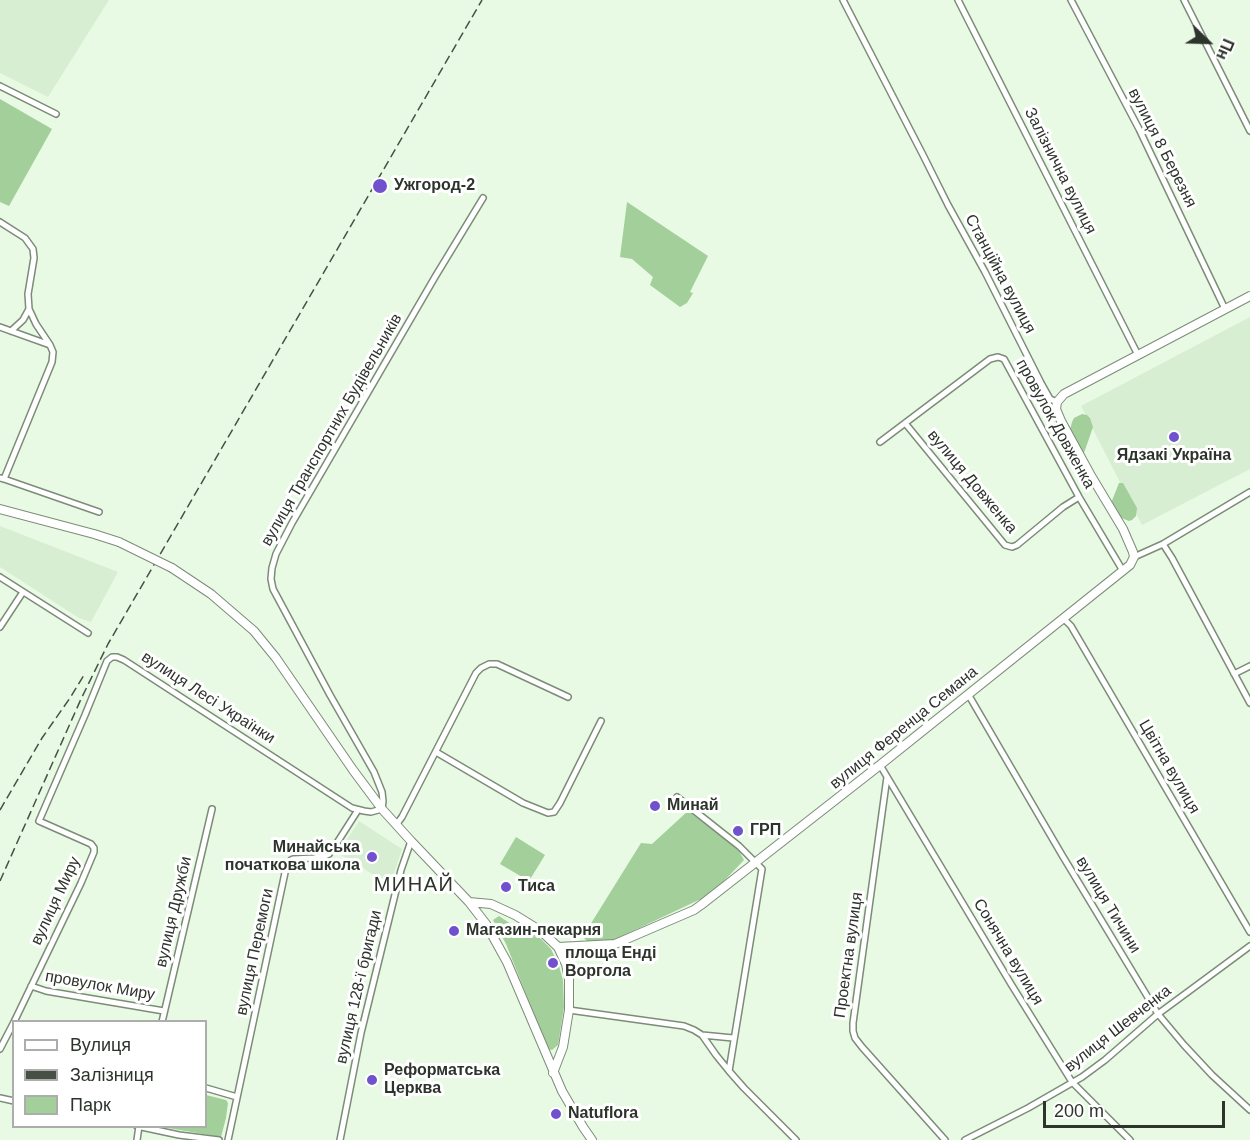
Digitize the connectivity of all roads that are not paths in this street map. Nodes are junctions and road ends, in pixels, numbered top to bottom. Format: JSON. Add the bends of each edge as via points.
{"nodes":[{"id":1,"x":843,"y":0,"type":"edge"},
{"id":2,"x":958,"y":0,"type":"edge"},
{"id":3,"x":1071,"y":0,"type":"edge"},
{"id":4,"x":1184,"y":0,"type":"edge"},
{"id":5,"x":0,"y":86,"type":"edge"},
{"id":6,"x":56,"y":114,"type":"dead end"},
{"id":7,"x":1250,"y":131,"type":"edge"},
{"id":8,"x":483,"y":198,"type":"dead end"},
{"id":9,"x":0,"y":222,"type":"edge"},
{"id":10,"x":1250,"y":296,"type":"edge"},
{"id":11,"x":29,"y":309,"type":"junction"},
{"id":12,"x":1225,"y":309,"type":"junction"},
{"id":13,"x":0,"y":327,"type":"edge"},
{"id":14,"x":11,"y":331,"type":"junction"},
{"id":15,"x":50,"y":345,"type":"junction"},
{"id":16,"x":1138,"y":355,"type":"junction"},
{"id":17,"x":1057,"y":402,"type":"junction"},
{"id":18,"x":905,"y":423,"type":"junction"},
{"id":19,"x":880,"y":442,"type":"dead end"},
{"id":20,"x":2,"y":479,"type":"edge"},
{"id":21,"x":1250,"y":492,"type":"edge"},
{"id":22,"x":1079,"y":497,"type":"junction"},
{"id":23,"x":0,"y":509,"type":"edge"},
{"id":24,"x":99,"y":512,"type":"dead end"},
{"id":25,"x":1163,"y":544,"type":"junction"},
{"id":26,"x":1134,"y":557,"type":"junction"},
{"id":27,"x":1123,"y":571,"type":"junction"},
{"id":28,"x":0,"y":577,"type":"edge"},
{"id":29,"x":23,"y":592,"type":"junction"},
{"id":30,"x":1063,"y":618,"type":"junction"},
{"id":31,"x":0,"y":627,"type":"edge"},
{"id":32,"x":88,"y":633,"type":"dead end"},
{"id":33,"x":1250,"y":666,"type":"edge"},
{"id":34,"x":1234,"y":675,"type":"junction"},
{"id":35,"x":968,"y":694,"type":"junction"},
{"id":36,"x":568,"y":697,"type":"dead end"},
{"id":37,"x":1250,"y":704,"type":"edge"},
{"id":38,"x":601,"y":720,"type":"dead end"},
{"id":39,"x":436,"y":752,"type":"junction"},
{"id":40,"x":880,"y":765,"type":"junction"},
{"id":41,"x":887,"y":777,"type":"junction"},
{"id":42,"x":677,"y":797,"type":"dead end"},
{"id":43,"x":212,"y":809,"type":"dead end"},
{"id":44,"x":382,"y":809,"type":"junction"},
{"id":45,"x":358,"y":810,"type":"junction"},
{"id":46,"x":39,"y":820,"type":"joint"},
{"id":47,"x":396,"y":825,"type":"junction"},
{"id":48,"x":411,"y":841,"type":"junction"},
{"id":49,"x":756,"y":863,"type":"junction"},
{"id":50,"x":469,"y":902,"type":"junction"},
{"id":51,"x":1250,"y":932,"type":"edge"},
{"id":52,"x":1250,"y":946,"type":"edge"},
{"id":53,"x":558,"y":947,"type":"junction"},
{"id":54,"x":32,"y":986,"type":"junction"},
{"id":55,"x":569,"y":1010,"type":"junction"},
{"id":56,"x":164,"y":1011,"type":"junction"},
{"id":57,"x":1158,"y":1014,"type":"junction"},
{"id":58,"x":15,"y":1020,"type":"edge"},
{"id":59,"x":162,"y":1020,"type":"edge"},
{"id":60,"x":12,"y":1026,"type":"edge"},
{"id":61,"x":702,"y":1035,"type":"junction"},
{"id":62,"x":733,"y":1038,"type":"junction"},
{"id":63,"x":0,"y":1049,"type":"edge"},
{"id":64,"x":729,"y":1071,"type":"junction"},
{"id":65,"x":553,"y":1073,"type":"junction"},
{"id":66,"x":1072,"y":1082,"type":"junction"},
{"id":67,"x":207,"y":1088,"type":"edge"},
{"id":68,"x":237,"y":1097,"type":"junction"},
{"id":69,"x":1250,"y":1110,"type":"edge"},
{"id":70,"x":144,"y":1128,"type":"edge"},
{"id":71,"x":219,"y":1140,"type":"edge"},
{"id":72,"x":228,"y":1140,"type":"edge"},
{"id":73,"x":340,"y":1140,"type":"edge"},
{"id":74,"x":592,"y":1140,"type":"edge"},
{"id":75,"x":796,"y":1140,"type":"edge"},
{"id":76,"x":945,"y":1140,"type":"edge"},
{"id":77,"x":965,"y":1140,"type":"edge"},
{"id":78,"x":1130,"y":1140,"type":"edge"}],
"edges":[{"from":1,"to":17,"type":"street","name":"Станційна вулиця","via":[[1041,383],[1050,399]]},
{"from":2,"to":16,"type":"street","name":"Залізнична вулиця"},
{"from":3,"to":12,"type":"street","name":"вулиця 8 Березня","via":[[1139,129]]},
{"from":4,"to":7,"type":"street"},
{"from":5,"to":6,"type":"street"},
{"from":8,"to":44,"type":"street","name":"вулиця Транспортних Будівельників","via":[[292,523],[272,568],[273,589],[374,772],[382,792]]},
{"from":9,"to":11,"type":"street","via":[[25,238],[33,249]]},
{"from":10,"to":12,"type":"street"},
{"from":11,"to":14,"type":"street"},
{"from":11,"to":15,"type":"street"},
{"from":12,"to":16,"type":"street"},
{"from":13,"to":14,"type":"street"},
{"from":14,"to":15,"type":"street"},
{"from":15,"to":20,"type":"street","via":[[52,362]]},
{"from":16,"to":17,"type":"street","via":[[1064,394]]},
{"from":17,"to":26,"type":"street","name":"Станційна вулиця","via":[[1061,421],[1123,529]]},
{"from":18,"to":19,"type":"street","name":"провулок Довженка"},
{"from":18,"to":22,"type":"street","name":"вулиця Довженка","via":[[1005,545],[1017,544]]},
{"from":18,"to":22,"type":"street","name":"провулок Довженка","via":[[990,359],[1004,359]]},
{"from":20,"to":24,"type":"street"},
{"from":21,"to":25,"type":"street","name":"вулиця Ференца Семана"},
{"from":22,"to":27,"type":"street","name":"провулок Довженка"},
{"from":23,"to":44,"type":"street","bridge":true,"via":[[119,542],[172,568],[211,594],[254,631],[276,658]]},
{"from":25,"to":26,"type":"street","name":"вулиця Ференца Семана"},
{"from":25,"to":34,"type":"street"},
{"from":26,"to":27,"type":"street","name":"вулиця Ференца Семана"},
{"from":27,"to":30,"type":"street","name":"вулиця Ференца Семана"},
{"from":28,"to":29,"type":"street"},
{"from":29,"to":31,"type":"street"},
{"from":29,"to":32,"type":"street"},
{"from":30,"to":35,"type":"street","name":"вулиця Ференца Семана"},
{"from":30,"to":51,"type":"street","name":"Цвітна вулиця"},
{"from":33,"to":34,"type":"street"},
{"from":34,"to":37,"type":"street"},
{"from":35,"to":40,"type":"street","name":"вулиця Ференца Семана"},
{"from":35,"to":57,"type":"street","name":"вулиця Тичини"},
{"from":36,"to":39,"type":"street","via":[[489,664],[476,673]]},
{"from":38,"to":39,"type":"street","via":[[554,812],[523,803]]},
{"from":39,"to":47,"type":"street"},
{"from":40,"to":41,"type":"street","name":"Сонячна вулиця"},
{"from":40,"to":49,"type":"street","name":"вулиця Ференца Семана"},
{"from":41,"to":66,"type":"street","name":"Сонячна вулиця"},
{"from":41,"to":76,"type":"street","name":"Проектна вулиця","via":[[853,1031],[862,1047]]},
{"from":42,"to":49,"type":"street"},
{"from":43,"to":56,"type":"street","name":"вулиця Дружби"},
{"from":44,"to":45,"type":"street"},
{"from":44,"to":47,"type":"street"},
{"from":45,"to":46,"type":"street","name":"вулиця Лесі Українки","via":[[134,667],[112,657]]},
{"from":45,"to":68,"type":"street","name":"вулиця Перемоги","via":[[329,854],[288,863]]},
{"from":46,"to":54,"type":"street","name":"вулиця Миру","via":[[91,844],[94,850]]},
{"from":47,"to":48,"type":"street"},
{"from":48,"to":50,"type":"street"},
{"from":48,"to":73,"type":"street","name":"вулиця 128-ї бригади","via":[[361,1033]]},
{"from":49,"to":53,"type":"street","name":"вулиця Ференца Семана","via":[[694,910],[622,942]]},
{"from":49,"to":62,"type":"street","via":[[762,869]]},
{"from":50,"to":53,"type":"street","via":[[491,904],[516,915]]},
{"from":50,"to":65,"type":"street","via":[[500,948]]},
{"from":52,"to":57,"type":"street","name":"вулиця Шевченка"},
{"from":53,"to":55,"type":"street","via":[[566,964]]},
{"from":54,"to":56,"type":"street","name":"провулок Миру"},
{"from":54,"to":58,"type":"street","name":"вулиця Миру"},
{"from":55,"to":61,"type":"street","via":[[684,1026]]},
{"from":55,"to":65,"type":"street","via":[[563,1047]]},
{"from":56,"to":59,"type":"street","name":"вулиця Дружби"},
{"from":57,"to":66,"type":"street","name":"вулиця Шевченка","via":[[1105,1060]]},
{"from":57,"to":69,"type":"street","name":"вулиця Тичини","via":[[1184,1046]]},
{"from":60,"to":63,"type":"street","name":"вулиця Миру"},
{"from":61,"to":62,"type":"street"},
{"from":61,"to":64,"type":"street"},
{"from":62,"to":64,"type":"street"},
{"from":64,"to":75,"type":"street"},
{"from":65,"to":74,"type":"street"},
{"from":66,"to":77,"type":"street","name":"вулиця Шевченка"},
{"from":66,"to":78,"type":"street","name":"Сонячна вулиця"},
{"from":67,"to":68,"type":"street"},
{"from":68,"to":72,"type":"street","name":"вулиця Перемоги"},
{"from":70,"to":71,"type":"street"}]}
